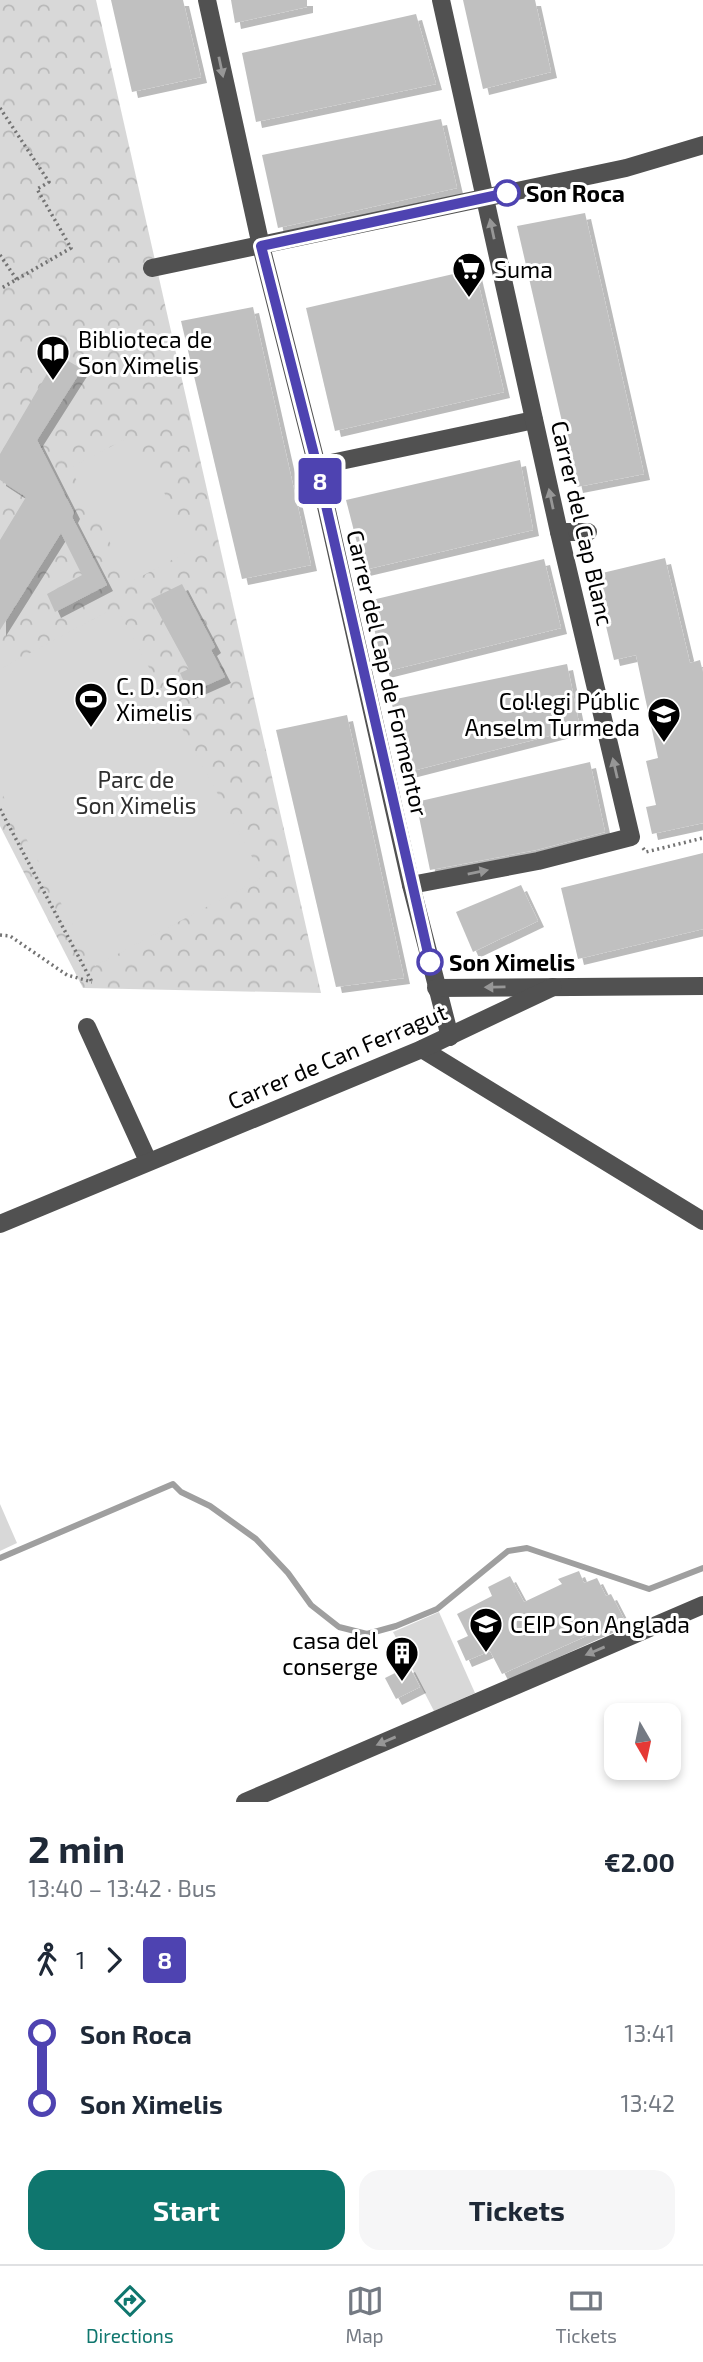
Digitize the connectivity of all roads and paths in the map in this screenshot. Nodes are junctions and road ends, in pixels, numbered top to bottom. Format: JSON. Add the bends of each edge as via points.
{"nodes":[{"id":1,"x":207,"y":0,"type":"edge"},
{"id":2,"x":441,"y":0,"type":"edge"},
{"id":3,"x":0,"y":108,"type":"edge"},
{"id":4,"x":703,"y":145,"type":"edge"},
{"id":5,"x":485,"y":198,"type":"junction"},
{"id":6,"x":261,"y":246,"type":"junction"},
{"id":7,"x":0,"y":255,"type":"edge"},
{"id":8,"x":152,"y":268,"type":"dead end"},
{"id":9,"x":17,"y":280,"type":"junction"},
{"id":10,"x":0,"y":289,"type":"edge"},
{"id":11,"x":534,"y":420,"type":"junction"},
{"id":12,"x":317,"y":466,"type":"junction"},
{"id":13,"x":559,"y":532,"type":"junction"},
{"id":14,"x":588,"y":532,"type":"dead end"},
{"id":15,"x":0,"y":809,"type":"edge"},
{"id":16,"x":631,"y":837,"type":"junction"},
{"id":17,"x":703,"y":838,"type":"edge"},
{"id":18,"x":411,"y":885,"type":"junction"},
{"id":19,"x":0,"y":935,"type":"edge"},
{"id":20,"x":553,"y":986,"type":"junction"},
{"id":21,"x":703,"y":986,"type":"edge"},
{"id":22,"x":436,"y":988,"type":"junction"},
{"id":23,"x":87,"y":1027,"type":"dead end"},
{"id":24,"x":450,"y":1037,"type":"junction"},
{"id":25,"x":422,"y":1049,"type":"junction"},
{"id":26,"x":148,"y":1161,"type":"junction"},
{"id":27,"x":703,"y":1221,"type":"edge"},
{"id":28,"x":0,"y":1224,"type":"edge"},
{"id":29,"x":703,"y":1605,"type":"edge"},
{"id":30,"x":245,"y":1802,"type":"edge"}],
"edges":[{"from":1,"to":6,"type":"street","name":"Carrer del Cap de Formentor","one_way":true},
{"from":2,"to":5,"type":"street","name":"Carrer del Cap Blanc"},
{"from":3,"to":9,"type":"path","via":[[50,182],[37,189],[71,248]]},
{"from":4,"to":5,"type":"street","via":[[626,168]]},
{"from":5,"to":6,"type":"street"},
{"from":11,"to":5,"type":"street","name":"Carrer del Cap Blanc","one_way":true},
{"from":6,"to":8,"type":"street"},
{"from":6,"to":12,"type":"street","name":"Carrer del Cap de Formentor"},
{"from":7,"to":9,"type":"path"},
{"from":9,"to":10,"type":"path"},
{"from":11,"to":12,"type":"street"},
{"from":13,"to":11,"type":"street","name":"Carrer del Cap Blanc","one_way":true},
{"from":12,"to":18,"type":"street","name":"Carrer del Cap de Formentor"},
{"from":13,"to":14,"type":"street"},
{"from":16,"to":13,"type":"street","name":"Carrer del Cap Blanc","one_way":true},
{"from":15,"to":19,"type":"path","via":[[92,982],[67,975],[10,936]]},
{"from":16,"to":17,"type":"path","via":[[646,852]]},
{"from":18,"to":16,"type":"street","one_way":true,"via":[[538,861]]},
{"from":18,"to":22,"type":"street","name":"Carrer del Cap de Formentor"},
{"from":20,"to":21,"type":"street","name":"Carrer de Can Ferragut"},
{"from":20,"to":22,"type":"street","name":"Carrer de Can Ferragut","one_way":true},
{"from":20,"to":24,"type":"street","name":"Carrer de Can Ferragut"},
{"from":22,"to":24,"type":"street"},
{"from":23,"to":26,"type":"street"},
{"from":24,"to":25,"type":"street","name":"Carrer de Can Ferragut"},
{"from":25,"to":26,"type":"street","name":"Carrer de Can Ferragut"},
{"from":25,"to":27,"type":"street"},
{"from":26,"to":28,"type":"street","name":"Carrer de Can Ferragut"},
{"from":29,"to":30,"type":"street","one_way":true}]}
